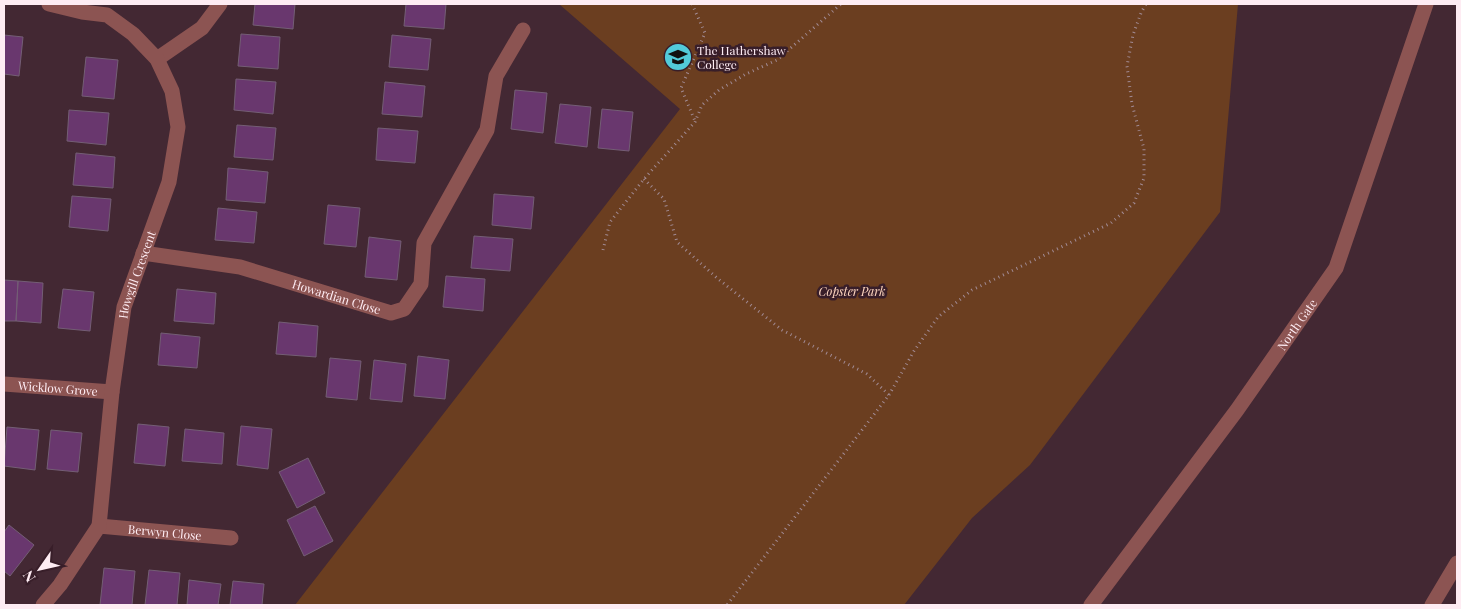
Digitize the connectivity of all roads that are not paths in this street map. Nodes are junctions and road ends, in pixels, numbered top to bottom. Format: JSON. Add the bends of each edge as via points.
{"nodes":[{"id":1,"x":49,"y":4,"type":"edge"},
{"id":2,"x":220,"y":4,"type":"edge"},
{"id":3,"x":1426,"y":4,"type":"edge"},
{"id":4,"x":523,"y":30,"type":"dead end"},
{"id":5,"x":157,"y":59,"type":"junction"},
{"id":6,"x":143,"y":253,"type":"junction"},
{"id":7,"x":4,"y":384,"type":"edge"},
{"id":8,"x":112,"y":392,"type":"junction"},
{"id":9,"x":99,"y":526,"type":"junction"},
{"id":10,"x":231,"y":538,"type":"dead end"},
{"id":11,"x":1457,"y":564,"type":"edge"},
{"id":12,"x":44,"y":605,"type":"edge"},
{"id":13,"x":1091,"y":605,"type":"edge"},
{"id":14,"x":1432,"y":605,"type":"edge"}],
"edges":[{"from":1,"to":5,"type":"street","name":"Howgill Crescent","via":[[107,15],[133,34]]},
{"from":2,"to":5,"type":"street","via":[[202,28]]},
{"from":3,"to":13,"type":"street","name":"North Gate","via":[[1336,268],[1237,410]]},
{"from":4,"to":6,"type":"street","name":"Howardian Close","via":[[496,76],[487,130],[424,243],[421,284],[404,309],[391,313],[240,267]]},
{"from":5,"to":6,"type":"street","name":"Howgill Crescent","via":[[172,91],[178,127],[169,182]]},
{"from":6,"to":8,"type":"street","name":"Howgill Crescent","via":[[124,307]]},
{"from":7,"to":8,"type":"street","name":"Wicklow Grove"},
{"from":8,"to":9,"type":"street","name":"Howgill Crescent"},
{"from":9,"to":10,"type":"street","name":"Berwyn Close"},
{"from":9,"to":12,"type":"street","name":"Howgill Crescent"},
{"from":11,"to":14,"type":"street"}]}
